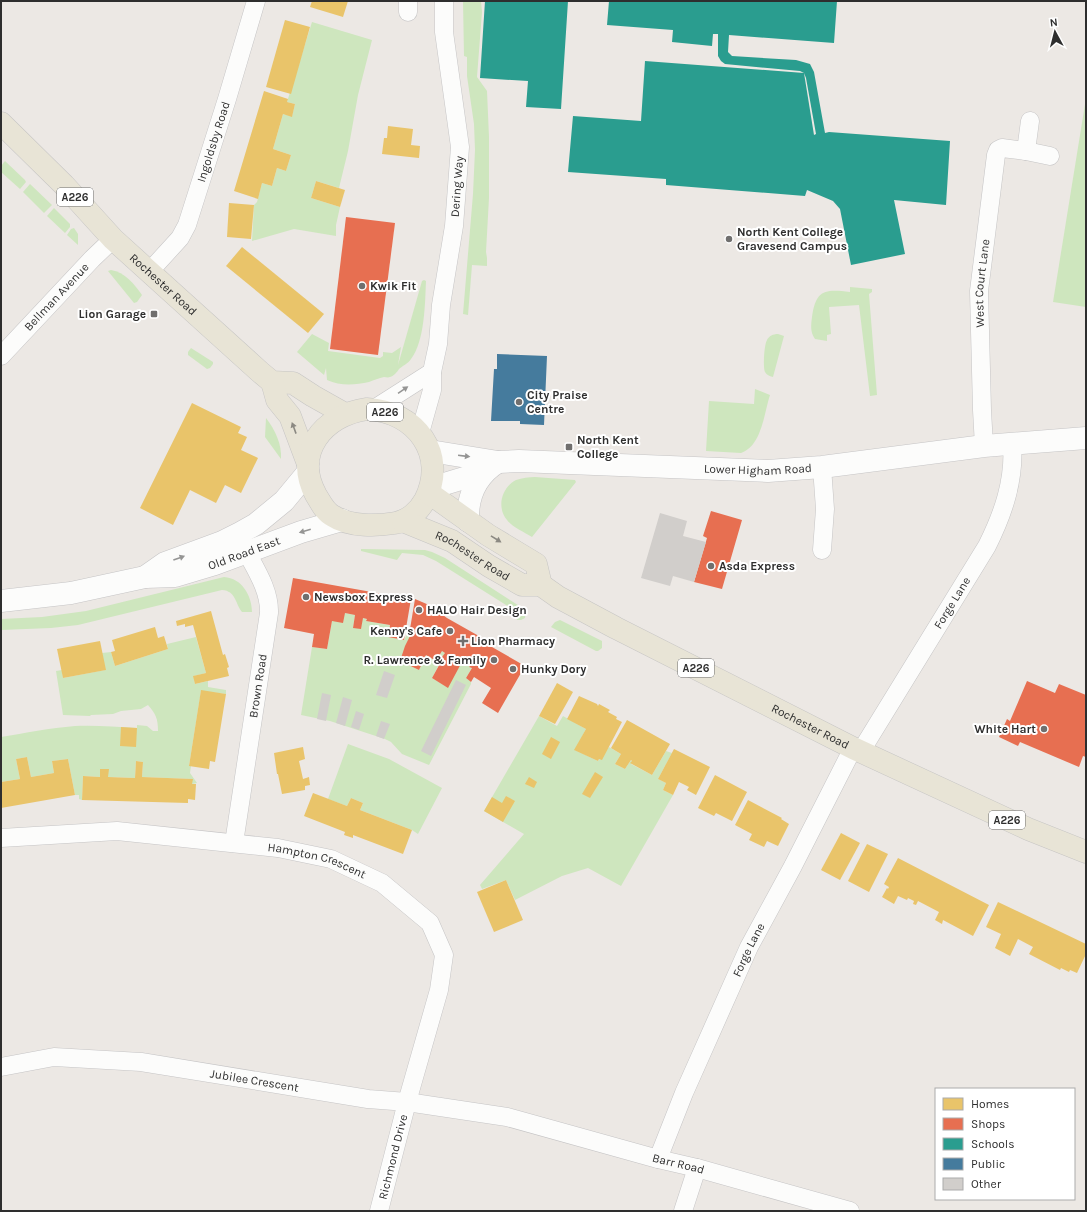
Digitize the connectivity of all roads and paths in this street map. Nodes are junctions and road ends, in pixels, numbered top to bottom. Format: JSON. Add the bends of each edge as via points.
{"nodes":[{"id":1,"x":256,"y":1,"type":"edge"},
{"id":2,"x":444,"y":1,"type":"edge"},
{"id":3,"x":1030,"y":121,"type":"dead end"},
{"id":4,"x":1,"y":122,"type":"edge"},
{"id":5,"x":1026,"y":151,"type":"junction"},
{"id":6,"x":1050,"y":156,"type":"dead end"},
{"id":7,"x":113,"y":239,"type":"junction"},
{"id":8,"x":149,"y":272,"type":"junction"},
{"id":9,"x":1,"y":356,"type":"edge"},
{"id":10,"x":432,"y":372,"type":"junction"},
{"id":11,"x":272,"y":382,"type":"junction"},
{"id":12,"x":374,"y":409,"type":"junction"},
{"id":13,"x":345,"y":414,"type":"junction"},
{"id":14,"x":1086,"y":438,"type":"edge"},
{"id":15,"x":425,"y":442,"type":"junction"},
{"id":16,"x":1012,"y":443,"type":"junction"},
{"id":17,"x":984,"y":446,"type":"junction"},
{"id":18,"x":491,"y":467,"type":"junction"},
{"id":19,"x":822,"y":467,"type":"junction"},
{"id":20,"x":308,"y":468,"type":"junction"},
{"id":21,"x":430,"y":490,"type":"junction"},
{"id":22,"x":342,"y":520,"type":"junction"},
{"id":23,"x":403,"y":521,"type":"junction"},
{"id":24,"x":468,"y":521,"type":"junction"},
{"id":25,"x":242,"y":543,"type":"junction"},
{"id":26,"x":822,"y":550,"type":"dead end"},
{"id":27,"x":541,"y":585,"type":"junction"},
{"id":28,"x":1,"y":601,"type":"edge"},
{"id":29,"x":857,"y":749,"type":"junction"},
{"id":30,"x":1,"y":838,"type":"edge"},
{"id":31,"x":234,"y":843,"type":"junction"},
{"id":32,"x":1086,"y":852,"type":"edge"},
{"id":33,"x":1,"y":1067,"type":"edge"},
{"id":34,"x":407,"y":1102,"type":"junction"},
{"id":35,"x":508,"y":1117,"type":"joint"},
{"id":36,"x":658,"y":1159,"type":"junction"},
{"id":37,"x":697,"y":1168,"type":"junction"},
{"id":38,"x":379,"y":1211,"type":"edge"},
{"id":39,"x":683,"y":1211,"type":"edge"},
{"id":40,"x":850,"y":1211,"type":"edge"}],
"edges":[{"from":1,"to":8,"type":"street","name":"Ingoldsby Road","via":[[187,226],[180,238]]},
{"from":2,"to":10,"type":"street","name":"Dering Way","via":[[444,32],[460,147],[454,226]]},
{"from":3,"to":5,"type":"street"},
{"from":4,"to":7,"type":"main road","name":"Rochester Road","number":"A226"},
{"from":5,"to":6,"type":"street","name":"West Court Lane"},
{"from":5,"to":17,"type":"street","name":"West Court Lane","via":[[1002,148],[996,155],[979,291]]},
{"from":7,"to":8,"type":"main road","name":"Rochester Road","number":"A226"},
{"from":7,"to":9,"type":"street","name":"Bellman Avenue"},
{"from":8,"to":11,"type":"main road","name":"Rochester Road","number":"A226"},
{"from":12,"to":10,"type":"street","one_way":true},
{"from":10,"to":15,"type":"street","name":"Dering Way"},
{"from":11,"to":13,"type":"main road","via":[[293,383]]},
{"from":20,"to":11,"type":"main road","one_way":true,"via":[[290,416],[277,400]]},
{"from":12,"to":13,"type":"main road","number":"A226"},
{"from":12,"to":15,"type":"main road","number":"A226","via":[[398,416],[413,426]]},
{"from":13,"to":20,"type":"main road","number":"A226","via":[[323,430],[311,449]]},
{"from":14,"to":16,"type":"street","name":"Lower Higham Road"},
{"from":15,"to":18,"type":"street","name":"Lower Higham Road","one_way":true},
{"from":15,"to":21,"type":"main road","via":[[432,474]]},
{"from":16,"to":17,"type":"street","name":"Lower Higham Road"},
{"from":16,"to":29,"type":"street","name":"Forge Lane","via":[[1007,494],[989,542]]},
{"from":17,"to":19,"type":"street","name":"Lower Higham Road"},
{"from":18,"to":19,"type":"street","name":"Lower Higham Road","via":[[526,462],[768,471]]},
{"from":18,"to":21,"type":"street","name":"Lower Higham Road"},
{"from":18,"to":24,"type":"street","via":[[472,494],[468,507]]},
{"from":19,"to":26,"type":"street","via":[[825,509]]},
{"from":20,"to":22,"type":"main road","via":[[312,487],[323,506],[332,516]]},
{"from":20,"to":25,"type":"street","name":"Old Road East","via":[[292,493],[256,524]]},
{"from":21,"to":23,"type":"main road","via":[[417,512]]},
{"from":21,"to":24,"type":"main road"},
{"from":22,"to":23,"type":"main road","via":[[369,525]]},
{"from":22,"to":25,"type":"street","name":"Old Road East","one_way":true,"via":[[300,532]]},
{"from":23,"to":27,"type":"main road","name":"Rochester Road","via":[[452,541],[522,585]]},
{"from":24,"to":27,"type":"main road","one_way":true,"via":[[536,564]]},
{"from":25,"to":28,"type":"street","name":"Old Road East","via":[[215,564],[175,576],[145,577],[71,594]]},
{"from":25,"to":31,"type":"street","name":"Brown Road","via":[[260,577],[269,613]]},
{"from":27,"to":29,"type":"main road","name":"Rochester Road","number":"A226","via":[[616,628]]},
{"from":29,"to":32,"type":"main road","name":"Rochester Road","number":"A226","via":[[1028,829]]},
{"from":29,"to":36,"type":"street","name":"Forge Lane","via":[[749,947],[684,1093]]},
{"from":30,"to":31,"type":"street","name":"Hampton Crescent","via":[[117,832]]},
{"from":31,"to":34,"type":"street","name":"Hampton Crescent","via":[[278,848],[331,859],[382,883],[430,923],[444,955],[439,990]]},
{"from":33,"to":34,"type":"street","name":"Jubilee Crescent","via":[[54,1058],[141,1062],[368,1099]]},
{"from":34,"to":35,"type":"street","name":"Jubilee Crescent"},
{"from":34,"to":38,"type":"street","name":"Richmond Drive"},
{"from":35,"to":36,"type":"street","name":"Barr Road"},
{"from":36,"to":37,"type":"street","name":"Barr Road"},
{"from":37,"to":39,"type":"street"},
{"from":37,"to":40,"type":"street","name":"Barr Road"}]}
